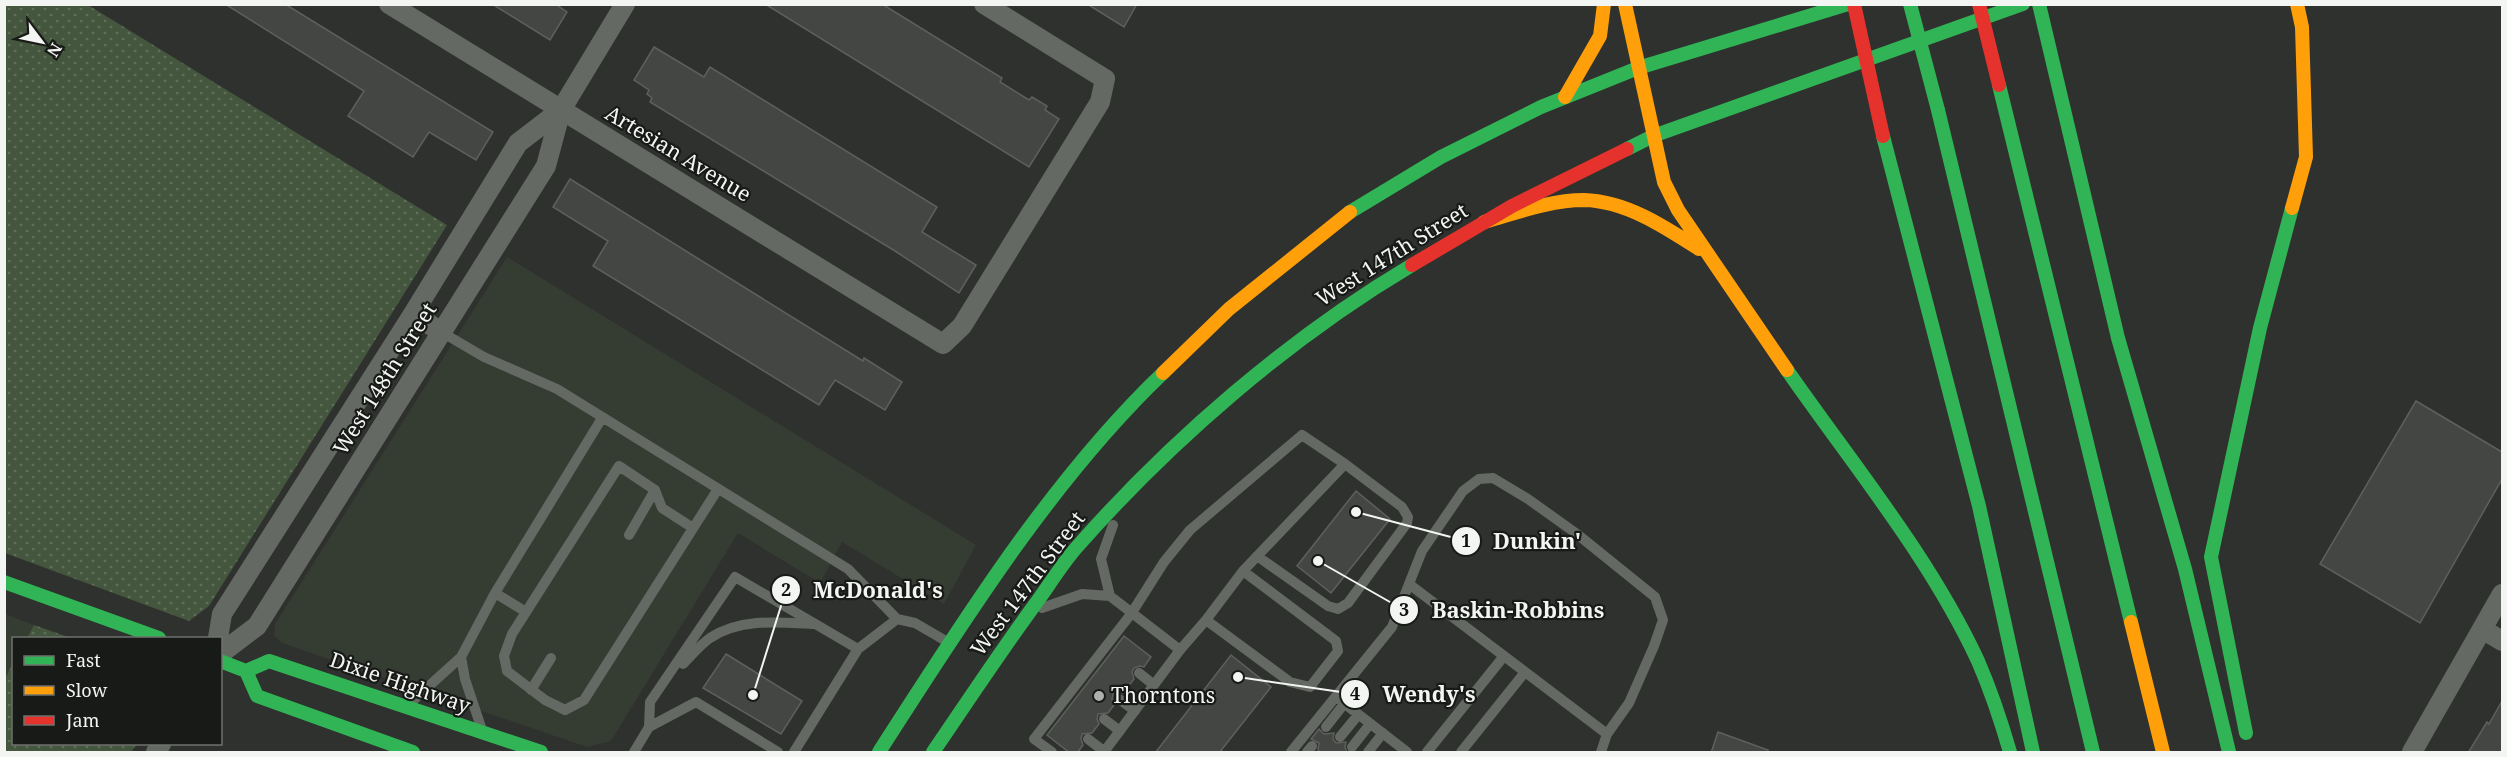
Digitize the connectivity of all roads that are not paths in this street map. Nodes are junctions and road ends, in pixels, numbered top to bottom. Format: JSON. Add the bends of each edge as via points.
{"nodes":[{"id":1,"x":388,"y":4,"type":"edge"},
{"id":2,"x":625,"y":4,"type":"edge"},
{"id":3,"x":984,"y":4,"type":"edge"},
{"id":4,"x":1604,"y":4,"type":"edge"},
{"id":5,"x":1625,"y":4,"type":"edge"},
{"id":6,"x":1848,"y":4,"type":"edge"},
{"id":7,"x":1854,"y":4,"type":"edge"},
{"id":8,"x":1910,"y":4,"type":"edge"},
{"id":9,"x":1980,"y":4,"type":"edge"},
{"id":10,"x":2023,"y":4,"type":"edge"},
{"id":11,"x":2039,"y":4,"type":"edge"},
{"id":12,"x":2297,"y":4,"type":"edge"},
{"id":13,"x":1638,"y":68,"type":"junction"},
{"id":14,"x":1565,"y":97,"type":"junction"},
{"id":15,"x":561,"y":110,"type":"junction"},
{"id":16,"x":1653,"y":136,"type":"junction"},
{"id":17,"x":1484,"y":222,"type":"junction"},
{"id":18,"x":1709,"y":255,"type":"junction"},
{"id":19,"x":413,"y":314,"type":"junction"},
{"id":20,"x":443,"y":333,"type":"junction"},
{"id":21,"x":602,"y":418,"type":"junction"},
{"id":22,"x":1346,"y":465,"type":"junction"},
{"id":23,"x":718,"y":489,"type":"junction"},
{"id":24,"x":655,"y":490,"type":"junction"},
{"id":25,"x":1122,"y":500,"type":"junction"},
{"id":26,"x":693,"y":528,"type":"junction"},
{"id":27,"x":629,"y":535,"type":"dead end"},
{"id":28,"x":1257,"y":556,"type":"junction"},
{"id":29,"x":1243,"y":570,"type":"junction"},
{"id":30,"x":4,"y":582,"type":"edge"},
{"id":31,"x":1409,"y":584,"type":"junction"},
{"id":32,"x":495,"y":593,"type":"junction"},
{"id":33,"x":2502,"y":594,"type":"edge"},
{"id":34,"x":1110,"y":596,"type":"junction"},
{"id":35,"x":526,"y":612,"type":"junction"},
{"id":36,"x":1028,"y":613,"type":"junction"},
{"id":37,"x":1131,"y":614,"type":"junction"},
{"id":38,"x":897,"y":619,"type":"junction"},
{"id":39,"x":1206,"y":620,"type":"junction"},
{"id":40,"x":816,"y":624,"type":"junction"},
{"id":41,"x":2482,"y":629,"type":"junction"},
{"id":42,"x":154,"y":637,"type":"edge"},
{"id":43,"x":218,"y":637,"type":"edge"},
{"id":44,"x":2502,"y":641,"type":"edge"},
{"id":45,"x":949,"y":643,"type":"junction"},
{"id":46,"x":858,"y":649,"type":"junction"},
{"id":47,"x":1180,"y":650,"type":"junction"},
{"id":48,"x":222,"y":652,"type":"edge"},
{"id":49,"x":1504,"y":656,"type":"junction"},
{"id":50,"x":461,"y":657,"type":"junction"},
{"id":51,"x":551,"y":658,"type":"dead end"},
{"id":52,"x":222,"y":662,"type":"edge"},
{"id":53,"x":246,"y":671,"type":"junction"},
{"id":54,"x":1525,"y":672,"type":"junction"},
{"id":55,"x":1138,"y":673,"type":"dead end"},
{"id":56,"x":667,"y":680,"type":"junction"},
{"id":57,"x":1154,"y":685,"type":"junction"},
{"id":58,"x":531,"y":690,"type":"junction"},
{"id":59,"x":1119,"y":699,"type":"dead end"},
{"id":60,"x":1340,"y":700,"type":"junction"},
{"id":61,"x":406,"y":707,"type":"junction"},
{"id":62,"x":1135,"y":711,"type":"junction"},
{"id":63,"x":1358,"y":714,"type":"junction"},
{"id":64,"x":1104,"y":718,"type":"dead end"},
{"id":65,"x":1370,"y":724,"type":"junction"},
{"id":66,"x":649,"y":727,"type":"junction"},
{"id":67,"x":1326,"y":727,"type":"dead end"},
{"id":68,"x":1120,"y":731,"type":"junction"},
{"id":69,"x":484,"y":733,"type":"junction"},
{"id":70,"x":1383,"y":733,"type":"junction"},
{"id":71,"x":1607,"y":734,"type":"junction"},
{"id":72,"x":1340,"y":737,"type":"dead end"},
{"id":73,"x":1088,"y":739,"type":"dead end"},
{"id":74,"x":2248,"y":741,"type":"dead end"},
{"id":75,"x":1352,"y":747,"type":"dead end"},
{"id":76,"x":1394,"y":749,"type":"edge"},
{"id":77,"x":1105,"y":752,"type":"edge"},
{"id":78,"x":1294,"y":752,"type":"edge"},
{"id":79,"x":413,"y":753,"type":"edge"},
{"id":80,"x":541,"y":753,"type":"edge"},
{"id":81,"x":634,"y":753,"type":"edge"},
{"id":82,"x":778,"y":753,"type":"edge"},
{"id":83,"x":794,"y":753,"type":"edge"},
{"id":84,"x":879,"y":753,"type":"edge"},
{"id":85,"x":933,"y":753,"type":"edge"},
{"id":86,"x":1052,"y":753,"type":"edge"},
{"id":87,"x":1368,"y":753,"type":"edge"},
{"id":88,"x":1407,"y":753,"type":"edge"},
{"id":89,"x":1427,"y":753,"type":"edge"},
{"id":90,"x":1461,"y":753,"type":"edge"},
{"id":91,"x":1600,"y":753,"type":"edge"},
{"id":92,"x":2010,"y":753,"type":"edge"},
{"id":93,"x":2033,"y":753,"type":"edge"},
{"id":94,"x":2093,"y":753,"type":"edge"},
{"id":95,"x":2163,"y":753,"type":"edge"},
{"id":96,"x":2229,"y":753,"type":"edge"},
{"id":97,"x":2412,"y":753,"type":"edge"}],
"edges":[{"from":1,"to":15,"type":"street","name":"Artesian Avenue"},
{"from":2,"to":15,"type":"street","name":"West 148th Street"},
{"from":3,"to":15,"type":"street","name":"Artesian Avenue","via":[[1105,79],[1094,112],[962,326],[943,344]]},
{"from":4,"to":14,"type":"main road","via":[[1600,36]]},
{"from":5,"to":13,"type":"main road"},
{"from":6,"to":13,"type":"main road","name":"West 147th Street"},
{"from":7,"to":93,"type":"main road","bridge":true,"via":[[1883,136],[1979,506]]},
{"from":8,"to":94,"type":"main road","bridge":true},
{"from":9,"to":95,"type":"main road","bridge":true},
{"from":10,"to":16,"type":"main road","name":"West 147th Street"},
{"from":11,"to":96,"type":"main road","via":[[2118,338],[2185,569]]},
{"from":12,"to":74,"type":"main road","via":[[2302,27],[2306,157],[2260,328],[2211,557]]},
{"from":13,"to":14,"type":"main road","name":"West 147th Street"},
{"from":13,"to":16,"type":"main road"},
{"from":14,"to":45,"type":"main road","name":"West 147th Street","via":[[1441,157],[1353,210],[1229,309],[1134,400],[1085,458]]},
{"from":15,"to":19,"type":"street","name":"West 148th Street","via":[[518,142]]},
{"from":15,"to":20,"type":"street","name":"West 148th Street","via":[[546,166]]},
{"from":16,"to":17,"type":"main road","name":"West 147th Street"},
{"from":16,"to":18,"type":"main road","via":[[1664,182]]},
{"from":17,"to":18,"type":"main road","via":[[1572,201],[1596,201],[1638,214]]},
{"from":17,"to":25,"type":"main road","name":"West 147th Street","via":[[1360,296],[1269,365],[1200,424]]},
{"from":18,"to":92,"type":"main road","via":[[1876,492],[1944,597],[1992,696]]},
{"from":19,"to":20,"type":"street"},
{"from":19,"to":43,"type":"street","name":"West 148th Street","via":[[222,614]]},
{"from":20,"to":21,"type":"lane","via":[[484,357],[557,389]]},
{"from":20,"to":48,"type":"street","name":"West 148th Street","via":[[257,626]]},
{"from":21,"to":23,"type":"lane"},
{"from":21,"to":32,"type":"lane"},
{"from":22,"to":28,"type":"lane"},
{"from":22,"to":28,"type":"lane","via":[[1402,507],[1408,517],[1348,603],[1338,609],[1328,606]]},
{"from":22,"to":37,"type":"lane","via":[[1302,435],[1190,530]]},
{"from":23,"to":26,"type":"lane"},
{"from":23,"to":38,"type":"lane","via":[[849,569]]},
{"from":24,"to":26,"type":"lane","via":[[662,508]]},
{"from":24,"to":27,"type":"lane"},
{"from":24,"to":35,"type":"lane","via":[[619,466]]},
{"from":25,"to":34,"type":"lane","via":[[1101,559]]},
{"from":25,"to":36,"type":"main road","name":"West 147th Street","via":[[1076,549]]},
{"from":26,"to":58,"type":"lane","via":[[584,700],[565,710]]},
{"from":28,"to":29,"type":"lane"},
{"from":29,"to":39,"type":"lane"},
{"from":29,"to":39,"type":"lane","via":[[1336,641],[1338,651],[1310,687],[1302,686],[1290,682]]},
{"from":30,"to":42,"type":"main road"},
{"from":31,"to":49,"type":"lane"},
{"from":31,"to":60,"type":"lane","via":[[1392,627]]},
{"from":31,"to":71,"type":"lane","via":[[1422,551],[1463,491],[1479,479],[1493,478],[1577,534],[1655,597],[1663,620],[1629,703]]},
{"from":32,"to":35,"type":"lane"},
{"from":32,"to":50,"type":"lane"},
{"from":33,"to":41,"type":"street"},
{"from":34,"to":36,"type":"lane","via":[[1082,594]]},
{"from":34,"to":37,"type":"lane"},
{"from":35,"to":58,"type":"lane","via":[[504,656],[507,671]]},
{"from":36,"to":85,"type":"main road","name":"West 147th Street"},
{"from":37,"to":47,"type":"lane"},
{"from":37,"to":86,"type":"lane","via":[[1089,676],[1034,740]]},
{"from":38,"to":45,"type":"lane","via":[[915,623]]},
{"from":38,"to":46,"type":"lane"},
{"from":39,"to":47,"type":"lane"},
{"from":40,"to":46,"type":"lane"},
{"from":40,"to":56,"type":"lane","via":[[773,621],[741,625],[710,638]]},
{"from":40,"to":56,"type":"lane","via":[[735,577]]},
{"from":41,"to":44,"type":"street"},
{"from":41,"to":97,"type":"street"},
{"from":45,"to":84,"type":"main road","name":"West 147th Street"},
{"from":46,"to":83,"type":"lane"},
{"from":47,"to":57,"type":"lane"},
{"from":49,"to":54,"type":"lane"},
{"from":49,"to":89,"type":"lane"},
{"from":50,"to":61,"type":"lane"},
{"from":50,"to":69,"type":"lane"},
{"from":51,"to":58,"type":"lane"},
{"from":52,"to":53,"type":"main road"},
{"from":53,"to":61,"type":"main road","name":"Dixie Highway","via":[[269,661]]},
{"from":53,"to":79,"type":"main road","via":[[257,696]]},
{"from":54,"to":71,"type":"lane"},
{"from":54,"to":90,"type":"lane"},
{"from":55,"to":57,"type":"lane"},
{"from":56,"to":66,"type":"lane","via":[[650,702]]},
{"from":57,"to":62,"type":"lane"},
{"from":59,"to":62,"type":"lane"},
{"from":60,"to":63,"type":"lane"},
{"from":60,"to":67,"type":"lane"},
{"from":60,"to":78,"type":"lane"},
{"from":61,"to":69,"type":"main road","name":"Dixie Highway"},
{"from":62,"to":68,"type":"lane"},
{"from":63,"to":65,"type":"lane"},
{"from":63,"to":72,"type":"lane"},
{"from":64,"to":68,"type":"lane"},
{"from":65,"to":70,"type":"lane"},
{"from":65,"to":75,"type":"lane"},
{"from":66,"to":81,"type":"lane"},
{"from":66,"to":82,"type":"lane","via":[[696,702]]},
{"from":68,"to":77,"type":"lane"},
{"from":69,"to":80,"type":"main road","name":"Dixie Highway"},
{"from":70,"to":76,"type":"lane"},
{"from":70,"to":87,"type":"lane"},
{"from":71,"to":91,"type":"lane"},
{"from":73,"to":77,"type":"lane"},
{"from":76,"to":88,"type":"lane"}]}
